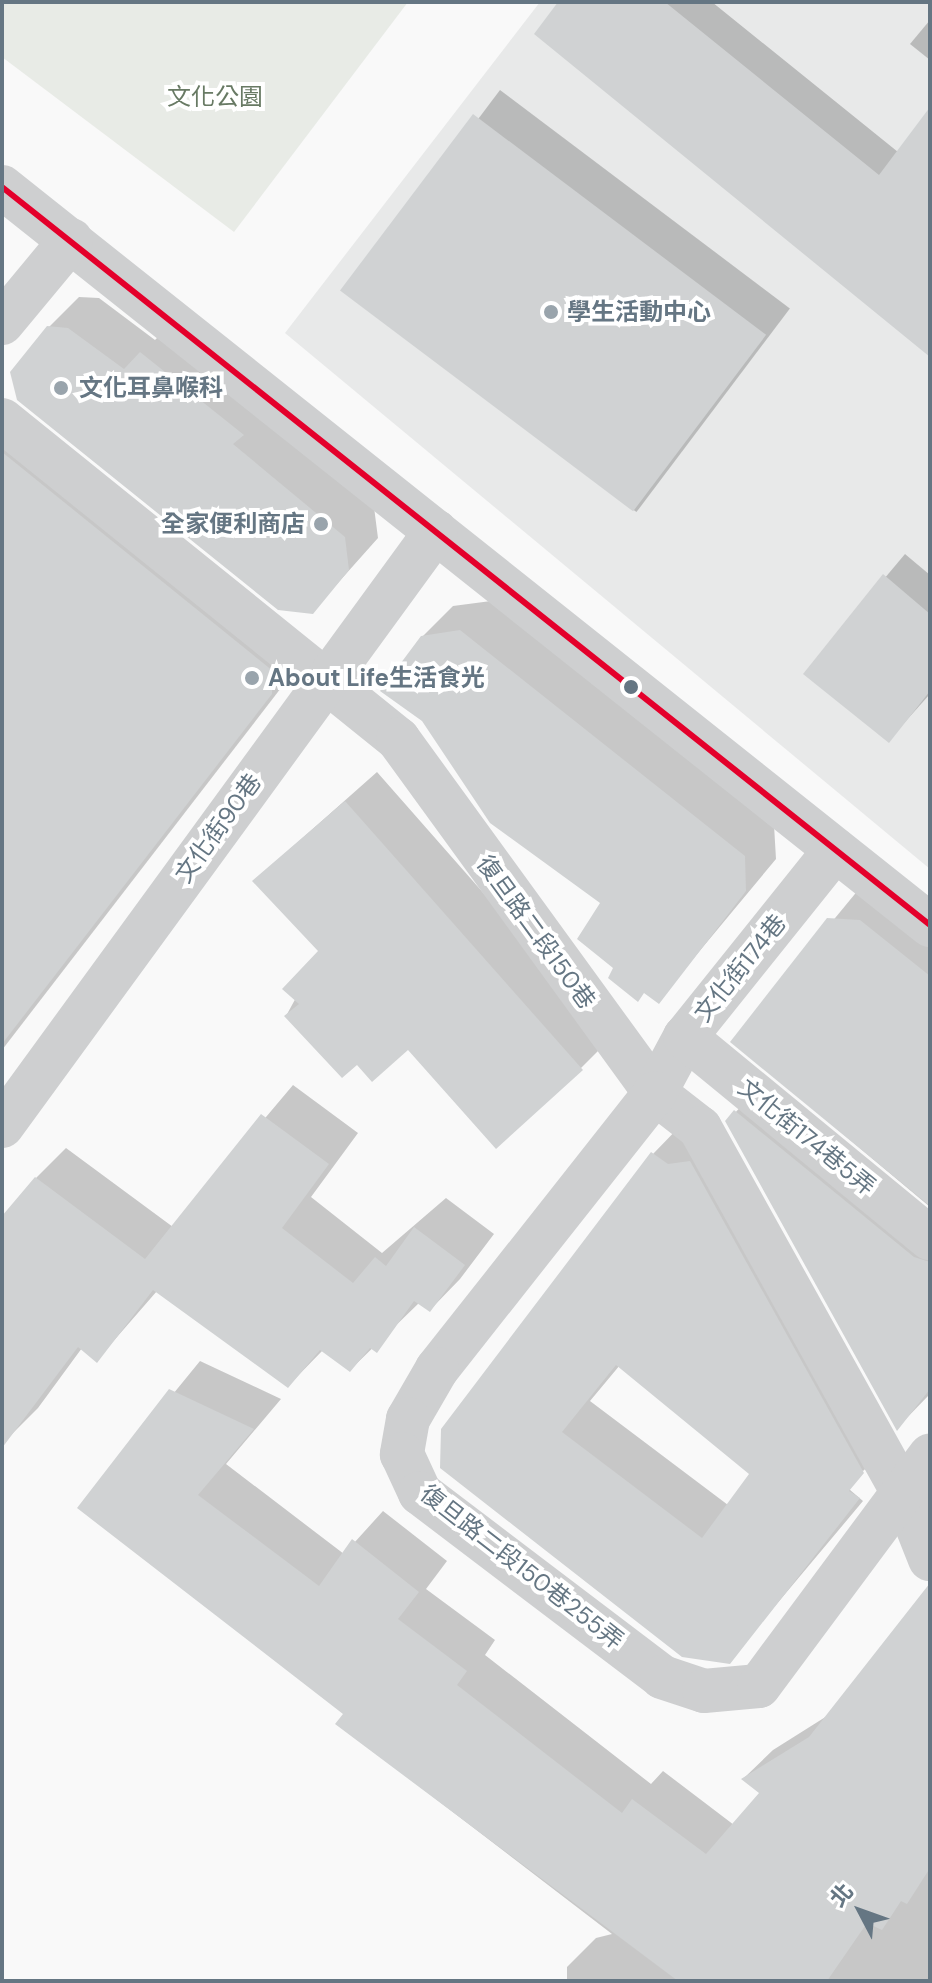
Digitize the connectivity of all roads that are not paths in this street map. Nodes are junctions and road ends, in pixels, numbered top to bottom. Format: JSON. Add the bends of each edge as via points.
{"nodes":[{"id":1,"x":2,"y":187,"type":"edge"},
{"id":2,"x":71,"y":240,"type":"junction"},
{"id":3,"x":2,"y":323,"type":"edge"},
{"id":4,"x":2,"y":420,"type":"edge"},
{"id":5,"x":436,"y":531,"type":"junction"},
{"id":6,"x":325,"y":680,"type":"junction"},
{"id":7,"x":835,"y":850,"type":"junction"},
{"id":8,"x":930,"y":925,"type":"edge"},
{"id":9,"x":685,"y":1037,"type":"junction"},
{"id":10,"x":655,"y":1093,"type":"junction"},
{"id":11,"x":2,"y":1126,"type":"edge"},
{"id":12,"x":930,"y":1238,"type":"edge"},
{"id":13,"x":930,"y":1456,"type":"edge"},
{"id":14,"x":905,"y":1496,"type":"junction"},
{"id":15,"x":930,"y":1559,"type":"edge"}],
"edges":[{"from":1,"to":2,"type":"street"},
{"from":2,"to":3,"type":"street"},
{"from":2,"to":5,"type":"street"},
{"from":4,"to":6,"type":"street","name":"復旦路二段150巷"},
{"from":5,"to":6,"type":"street","name":"文化街90巷"},
{"from":5,"to":7,"type":"street"},
{"from":6,"to":10,"type":"street","name":"復旦路二段150巷","via":[[398,739]]},
{"from":6,"to":11,"type":"street","name":"文化街90巷"},
{"from":7,"to":8,"type":"street"},
{"from":7,"to":9,"type":"street","name":"文化街174巷"},
{"from":9,"to":10,"type":"street","name":"文化街174巷"},
{"from":9,"to":12,"type":"street","name":"文化街174巷5弄"},
{"from":10,"to":14,"type":"street","name":"復旦路二段150巷","via":[[700,1128]]},
{"from":10,"to":14,"type":"street","name":"復旦路二段150巷255弄","via":[[437,1369],[408,1419],[402,1454],[420,1493],[662,1677],[704,1691],[759,1686]]},
{"from":13,"to":14,"type":"street","name":"復旦路二段150巷255弄"},
{"from":14,"to":15,"type":"street","name":"復旦路二段150巷"}]}
